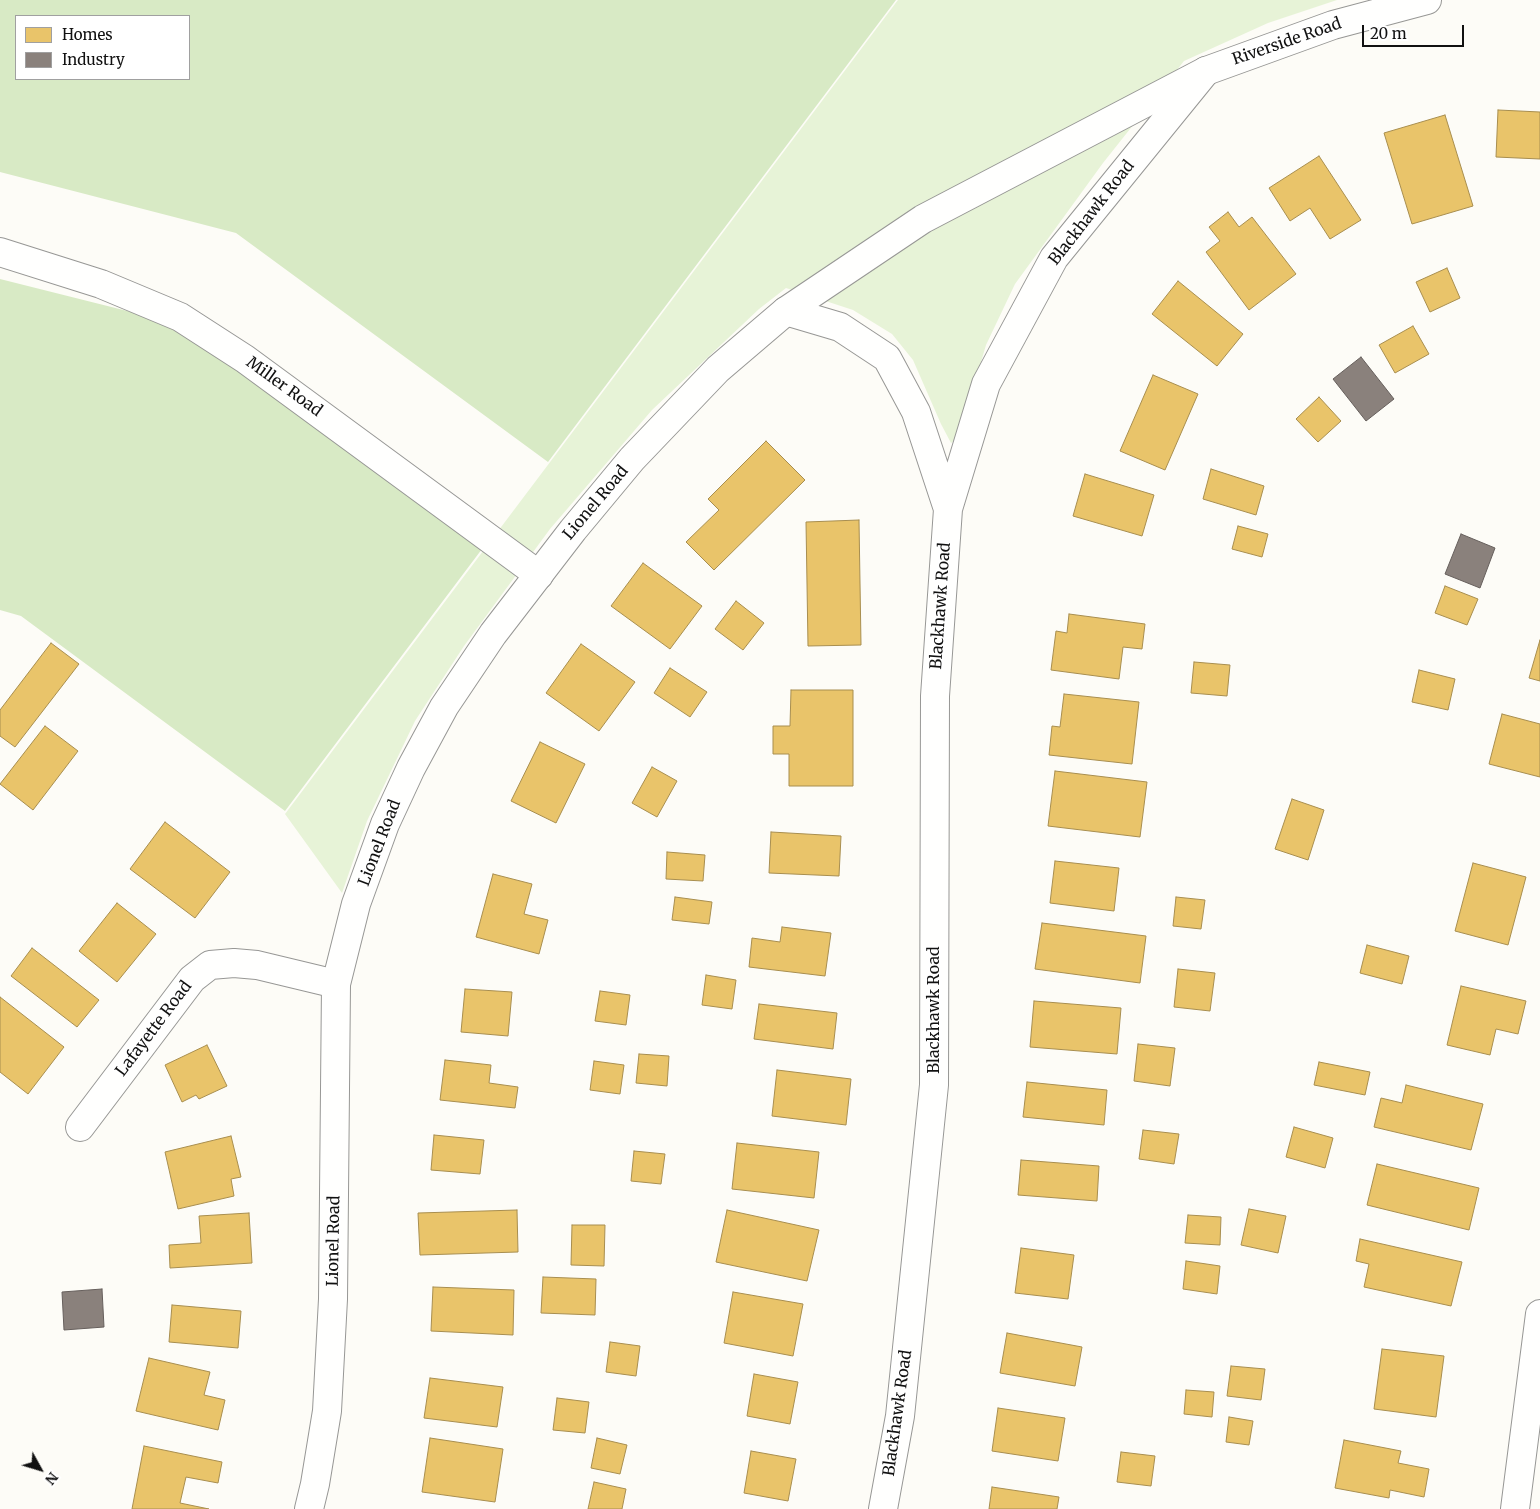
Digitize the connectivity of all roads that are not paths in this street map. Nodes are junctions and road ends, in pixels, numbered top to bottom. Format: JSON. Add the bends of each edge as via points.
{"nodes":[{"id":1,"x":1427,"y":0,"type":"edge"},
{"id":2,"x":1206,"y":72,"type":"junction"},
{"id":3,"x":0,"y":252,"type":"edge"},
{"id":4,"x":786,"y":312,"type":"junction"},
{"id":5,"x":948,"y":509,"type":"junction"},
{"id":6,"x":539,"y":574,"type":"junction"},
{"id":7,"x":336,"y":984,"type":"junction"},
{"id":8,"x":80,"y":1127,"type":"dead end"},
{"id":9,"x":1540,"y":1314,"type":"edge"},
{"id":10,"x":1533,"y":1427,"type":"edge"},
{"id":11,"x":309,"y":1509,"type":"edge"},
{"id":12,"x":883,"y":1509,"type":"edge"},
{"id":13,"x":1515,"y":1509,"type":"edge"}],
"edges":[{"from":1,"to":2,"type":"street","name":"Riverside Road","via":[[1333,25]]},
{"from":2,"to":4,"type":"street","name":"Riverside Road","via":[[923,219]]},
{"from":2,"to":5,"type":"street","name":"Blackhawk Road","via":[[1054,258],[986,384]]},
{"from":3,"to":6,"type":"street","name":"Miller Road","via":[[101,284],[180,316],[261,370]]},
{"from":4,"to":5,"type":"street","name":"Blackhawk Road","via":[[840,326],[887,358],[916,412]]},
{"from":4,"to":6,"type":"street","name":"Lionel Road","via":[[718,369],[632,460]]},
{"from":5,"to":12,"type":"street","name":"Blackhawk Road","via":[[935,696],[934,1085],[900,1416]]},
{"from":6,"to":7,"type":"street","name":"Lionel Road","via":[[493,634],[444,707],[411,768],[385,824],[356,904]]},
{"from":7,"to":8,"type":"street","name":"Lafayette Road","via":[[257,965],[210,966],[192,979]]},
{"from":7,"to":11,"type":"street","name":"Lionel Road","via":[[333,1299],[327,1410]]},
{"from":9,"to":10,"type":"street"},
{"from":10,"to":13,"type":"street"}]}
